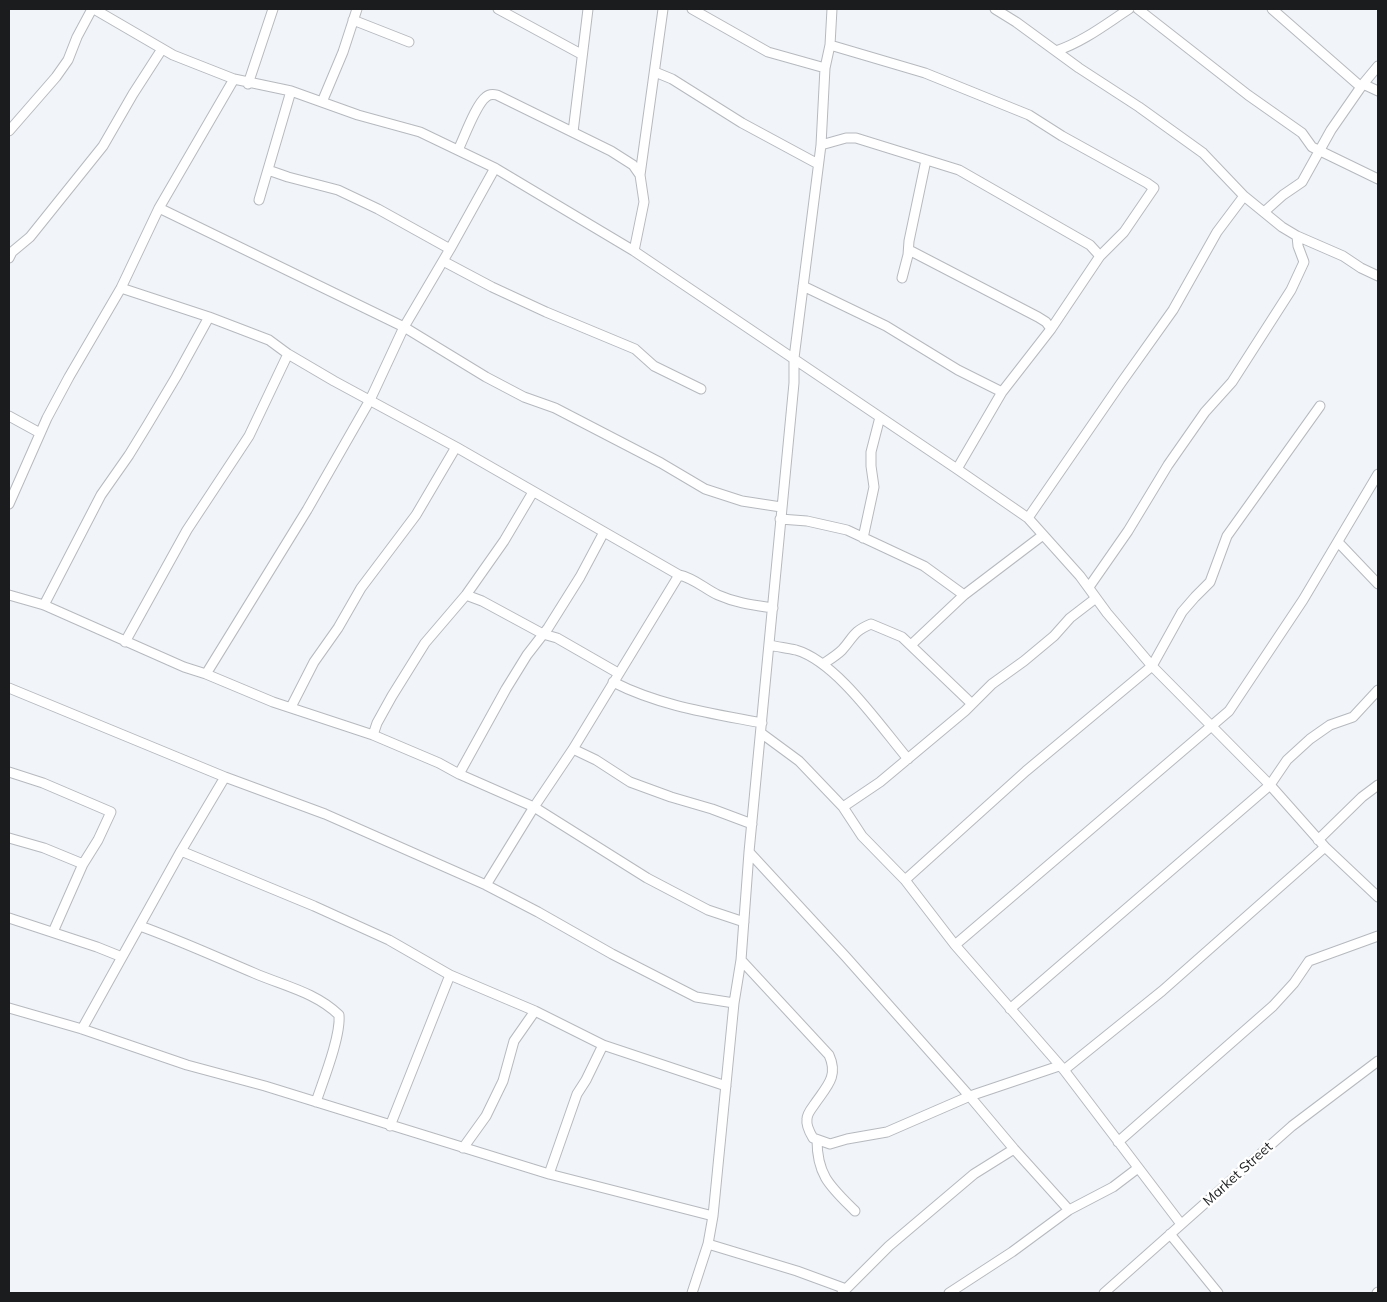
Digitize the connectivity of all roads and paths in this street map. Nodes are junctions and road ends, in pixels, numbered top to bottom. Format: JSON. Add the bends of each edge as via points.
{"nodes":[{"id":1,"x":93,"y":9,"type":"edge"},
{"id":2,"x":273,"y":9,"type":"edge"},
{"id":3,"x":357,"y":9,"type":"edge"},
{"id":4,"x":498,"y":9,"type":"edge"},
{"id":5,"x":588,"y":9,"type":"edge"},
{"id":6,"x":663,"y":9,"type":"edge"},
{"id":7,"x":692,"y":9,"type":"edge"},
{"id":8,"x":832,"y":9,"type":"edge"},
{"id":9,"x":995,"y":9,"type":"edge"},
{"id":10,"x":1129,"y":9,"type":"edge"},
{"id":11,"x":1138,"y":9,"type":"edge"},
{"id":12,"x":1272,"y":9,"type":"edge"},
{"id":13,"x":508,"y":12,"type":"edge"},
{"id":14,"x":353,"y":20,"type":"junction"},
{"id":15,"x":409,"y":42,"type":"dead end"},
{"id":16,"x":830,"y":45,"type":"junction"},
{"id":17,"x":162,"y":49,"type":"junction"},
{"id":18,"x":1056,"y":51,"type":"junction"},
{"id":19,"x":581,"y":54,"type":"junction"},
{"id":20,"x":1378,"y":66,"type":"edge"},
{"id":21,"x":825,"y":68,"type":"junction"},
{"id":22,"x":655,"y":72,"type":"junction"},
{"id":23,"x":234,"y":80,"type":"junction"},
{"id":24,"x":248,"y":84,"type":"junction"},
{"id":25,"x":1362,"y":86,"type":"junction"},
{"id":26,"x":291,"y":91,"type":"junction"},
{"id":27,"x":1378,"y":91,"type":"edge"},
{"id":28,"x":322,"y":102,"type":"junction"},
{"id":29,"x":9,"y":131,"type":"edge"},
{"id":30,"x":573,"y":132,"type":"junction"},
{"id":31,"x":821,"y":145,"type":"junction"},
{"id":32,"x":458,"y":150,"type":"junction"},
{"id":33,"x":1319,"y":151,"type":"junction"},
{"id":34,"x":926,"y":160,"type":"junction"},
{"id":35,"x":818,"y":164,"type":"junction"},
{"id":36,"x":495,"y":168,"type":"junction"},
{"id":37,"x":268,"y":170,"type":"junction"},
{"id":38,"x":640,"y":175,"type":"junction"},
{"id":39,"x":1378,"y":179,"type":"edge"},
{"id":40,"x":1244,"y":196,"type":"junction"},
{"id":41,"x":259,"y":200,"type":"dead end"},
{"id":42,"x":159,"y":208,"type":"junction"},
{"id":43,"x":1264,"y":212,"type":"junction"},
{"id":44,"x":1297,"y":236,"type":"junction"},
{"id":45,"x":450,"y":249,"type":"junction"},
{"id":46,"x":909,"y":250,"type":"junction"},
{"id":47,"x":634,"y":251,"type":"junction"},
{"id":48,"x":1100,"y":256,"type":"junction"},
{"id":49,"x":9,"y":258,"type":"edge"},
{"id":50,"x":443,"y":261,"type":"junction"},
{"id":51,"x":1378,"y":276,"type":"edge"},
{"id":52,"x":902,"y":278,"type":"dead end"},
{"id":53,"x":803,"y":286,"type":"junction"},
{"id":54,"x":121,"y":288,"type":"junction"},
{"id":55,"x":209,"y":317,"type":"junction"},
{"id":56,"x":404,"y":327,"type":"junction"},
{"id":57,"x":1051,"y":329,"type":"junction"},
{"id":58,"x":288,"y":354,"type":"junction"},
{"id":59,"x":794,"y":358,"type":"junction"},
{"id":60,"x":701,"y":389,"type":"dead end"},
{"id":61,"x":1002,"y":392,"type":"junction"},
{"id":62,"x":370,"y":400,"type":"junction"},
{"id":63,"x":1320,"y":406,"type":"dead end"},
{"id":64,"x":9,"y":416,"type":"edge"},
{"id":65,"x":880,"y":417,"type":"junction"},
{"id":66,"x":40,"y":433,"type":"junction"},
{"id":67,"x":456,"y":447,"type":"junction"},
{"id":68,"x":958,"y":469,"type":"junction"},
{"id":69,"x":1377,"y":479,"type":"edge"},
{"id":70,"x":533,"y":492,"type":"junction"},
{"id":71,"x":9,"y":504,"type":"edge"},
{"id":72,"x":781,"y":507,"type":"junction"},
{"id":73,"x":1028,"y":518,"type":"junction"},
{"id":74,"x":780,"y":519,"type":"junction"},
{"id":75,"x":604,"y":532,"type":"junction"},
{"id":76,"x":1043,"y":535,"type":"junction"},
{"id":77,"x":863,"y":538,"type":"junction"},
{"id":78,"x":1338,"y":542,"type":"junction"},
{"id":79,"x":679,"y":575,"type":"junction"},
{"id":80,"x":1378,"y":584,"type":"edge"},
{"id":81,"x":1089,"y":588,"type":"junction"},
{"id":82,"x":9,"y":595,"type":"edge"},
{"id":83,"x":466,"y":595,"type":"junction"},
{"id":84,"x":964,"y":595,"type":"junction"},
{"id":85,"x":1096,"y":598,"type":"junction"},
{"id":86,"x":44,"y":606,"type":"junction"},
{"id":87,"x":772,"y":608,"type":"junction"},
{"id":88,"x":543,"y":634,"type":"junction"},
{"id":89,"x":125,"y":642,"type":"junction"},
{"id":90,"x":769,"y":645,"type":"junction"},
{"id":91,"x":911,"y":646,"type":"junction"},
{"id":92,"x":823,"y":664,"type":"junction"},
{"id":93,"x":1152,"y":666,"type":"junction"},
{"id":94,"x":618,"y":673,"type":"junction"},
{"id":95,"x":206,"y":674,"type":"junction"},
{"id":96,"x":613,"y":682,"type":"junction"},
{"id":97,"x":9,"y":688,"type":"edge"},
{"id":98,"x":1378,"y":690,"type":"edge"},
{"id":99,"x":972,"y":704,"type":"junction"},
{"id":100,"x":291,"y":707,"type":"junction"},
{"id":101,"x":1213,"y":726,"type":"junction"},
{"id":102,"x":761,"y":728,"type":"junction"},
{"id":103,"x":372,"y":735,"type":"junction"},
{"id":104,"x":574,"y":748,"type":"junction"},
{"id":105,"x":908,"y":759,"type":"junction"},
{"id":106,"x":9,"y":772,"type":"edge"},
{"id":107,"x":459,"y":774,"type":"junction"},
{"id":108,"x":225,"y":777,"type":"junction"},
{"id":109,"x":1270,"y":785,"type":"junction"},
{"id":110,"x":1378,"y":785,"type":"edge"},
{"id":111,"x":534,"y":806,"type":"junction"},
{"id":112,"x":843,"y":807,"type":"junction"},
{"id":113,"x":752,"y":824,"type":"junction"},
{"id":114,"x":9,"y":838,"type":"edge"},
{"id":115,"x":1318,"y":840,"type":"junction"},
{"id":116,"x":1325,"y":847,"type":"junction"},
{"id":117,"x":181,"y":851,"type":"junction"},
{"id":118,"x":749,"y":852,"type":"junction"},
{"id":119,"x":83,"y":864,"type":"junction"},
{"id":120,"x":905,"y":880,"type":"junction"},
{"id":121,"x":486,"y":885,"type":"junction"},
{"id":122,"x":1378,"y":897,"type":"edge"},
{"id":123,"x":9,"y":918,"type":"edge"},
{"id":124,"x":744,"y":922,"type":"junction"},
{"id":125,"x":140,"y":926,"type":"junction"},
{"id":126,"x":53,"y":932,"type":"junction"},
{"id":127,"x":1378,"y":936,"type":"edge"},
{"id":128,"x":955,"y":944,"type":"junction"},
{"id":129,"x":122,"y":957,"type":"junction"},
{"id":130,"x":741,"y":960,"type":"junction"},
{"id":131,"x":450,"y":975,"type":"junction"},
{"id":132,"x":734,"y":1003,"type":"junction"},
{"id":133,"x":9,"y":1008,"type":"edge"},
{"id":134,"x":1010,"y":1009,"type":"junction"},
{"id":135,"x":535,"y":1011,"type":"junction"},
{"id":136,"x":82,"y":1029,"type":"junction"},
{"id":137,"x":602,"y":1045,"type":"junction"},
{"id":138,"x":1378,"y":1061,"type":"edge"},
{"id":139,"x":1062,"y":1068,"type":"junction"},
{"id":140,"x":726,"y":1086,"type":"junction"},
{"id":141,"x":970,"y":1096,"type":"junction"},
{"id":142,"x":316,"y":1102,"type":"junction"},
{"id":143,"x":390,"y":1126,"type":"junction"},
{"id":144,"x":817,"y":1140,"type":"junction"},
{"id":145,"x":1118,"y":1142,"type":"junction"},
{"id":146,"x":463,"y":1148,"type":"junction"},
{"id":147,"x":1014,"y":1149,"type":"junction"},
{"id":148,"x":1138,"y":1168,"type":"junction"},
{"id":149,"x":549,"y":1174,"type":"junction"},
{"id":150,"x":1069,"y":1210,"type":"junction"},
{"id":151,"x":855,"y":1211,"type":"dead end"},
{"id":152,"x":713,"y":1216,"type":"junction"},
{"id":153,"x":1181,"y":1224,"type":"junction"},
{"id":154,"x":1170,"y":1234,"type":"junction"},
{"id":155,"x":708,"y":1244,"type":"junction"},
{"id":156,"x":963,"y":1290,"type":"edge"},
{"id":157,"x":844,"y":1291,"type":"edge"},
{"id":158,"x":692,"y":1293,"type":"edge"},
{"id":159,"x":949,"y":1293,"type":"edge"},
{"id":160,"x":1104,"y":1293,"type":"edge"},
{"id":161,"x":1218,"y":1293,"type":"edge"}],
"edges":[{"from":1,"to":17,"type":"street"},
{"from":1,"to":29,"type":"street","via":[[56,78]]},
{"from":2,"to":24,"type":"street"},
{"from":3,"to":14,"type":"street"},
{"from":4,"to":13,"type":"street"},
{"from":5,"to":19,"type":"street"},
{"from":6,"to":22,"type":"street"},
{"from":7,"to":21,"type":"street","via":[[768,52]]},
{"from":8,"to":16,"type":"street"},
{"from":9,"to":18,"type":"street"},
{"from":10,"to":18,"type":"street","via":[[1083,39]]},
{"from":11,"to":33,"type":"street","via":[[1302,133]]},
{"from":12,"to":25,"type":"street"},
{"from":13,"to":19,"type":"street"},
{"from":14,"to":15,"type":"street"},
{"from":14,"to":28,"type":"street"},
{"from":16,"to":21,"type":"street"},
{"from":16,"to":48,"type":"street","via":[[925,73],[1029,115],[1154,187],[1124,232]]},
{"from":17,"to":23,"type":"street"},
{"from":17,"to":49,"type":"street","via":[[103,146]]},
{"from":18,"to":40,"type":"street","via":[[1203,153]]},
{"from":19,"to":30,"type":"street"},
{"from":20,"to":25,"type":"street"},
{"from":21,"to":31,"type":"street"},
{"from":22,"to":35,"type":"street"},
{"from":22,"to":38,"type":"street"},
{"from":23,"to":24,"type":"street"},
{"from":23,"to":42,"type":"street"},
{"from":24,"to":26,"type":"street"},
{"from":25,"to":27,"type":"street"},
{"from":25,"to":33,"type":"street"},
{"from":26,"to":28,"type":"street"},
{"from":26,"to":37,"type":"street"},
{"from":28,"to":32,"type":"street","via":[[420,132]]},
{"from":30,"to":32,"type":"street","via":[[492,94],[480,104]]},
{"from":30,"to":38,"type":"street","via":[[633,165]]},
{"from":31,"to":34,"type":"street","via":[[856,138]]},
{"from":31,"to":35,"type":"street"},
{"from":32,"to":36,"type":"street"},
{"from":33,"to":39,"type":"street"},
{"from":33,"to":43,"type":"street","via":[[1302,182]]},
{"from":34,"to":46,"type":"street"},
{"from":34,"to":48,"type":"street","via":[[960,170],[1090,245]]},
{"from":35,"to":53,"type":"street"},
{"from":36,"to":45,"type":"street"},
{"from":36,"to":47,"type":"street"},
{"from":37,"to":41,"type":"street"},
{"from":37,"to":45,"type":"street","via":[[338,190]]},
{"from":38,"to":47,"type":"street","via":[[644,202]]},
{"from":40,"to":43,"type":"street"},
{"from":40,"to":73,"type":"street","via":[[1217,232],[1173,310]]},
{"from":42,"to":54,"type":"street"},
{"from":42,"to":56,"type":"street"},
{"from":43,"to":44,"type":"street"},
{"from":44,"to":51,"type":"street"},
{"from":44,"to":81,"type":"street","via":[[1304,262],[1291,290],[1232,382],[1205,412],[1168,465]]},
{"from":45,"to":50,"type":"street"},
{"from":46,"to":52,"type":"street"},
{"from":46,"to":57,"type":"street","via":[[1046,322]]},
{"from":47,"to":59,"type":"street"},
{"from":48,"to":57,"type":"street"},
{"from":50,"to":56,"type":"street"},
{"from":50,"to":60,"type":"street","via":[[507,294],[635,349],[654,366]]},
{"from":53,"to":59,"type":"street"},
{"from":53,"to":61,"type":"street","via":[[886,326],[958,370]]},
{"from":54,"to":55,"type":"street"},
{"from":54,"to":66,"type":"street"},
{"from":55,"to":58,"type":"street","via":[[269,340]]},
{"from":55,"to":86,"type":"street","via":[[138,440],[101,495]]},
{"from":56,"to":62,"type":"street"},
{"from":56,"to":72,"type":"street","via":[[486,377],[524,397],[555,408],[705,489],[742,501]]},
{"from":57,"to":61,"type":"street"},
{"from":58,"to":62,"type":"street"},
{"from":58,"to":89,"type":"street","via":[[249,436],[188,530]]},
{"from":59,"to":65,"type":"street"},
{"from":59,"to":72,"type":"street"},
{"from":61,"to":68,"type":"street"},
{"from":62,"to":67,"type":"street"},
{"from":62,"to":95,"type":"street"},
{"from":63,"to":93,"type":"street","via":[[1227,536],[1210,582],[1182,612]]},
{"from":64,"to":66,"type":"street"},
{"from":65,"to":68,"type":"street"},
{"from":65,"to":77,"type":"street","via":[[871,452],[874,487]]},
{"from":66,"to":71,"type":"street"},
{"from":67,"to":70,"type":"street"},
{"from":67,"to":100,"type":"street","via":[[416,515],[361,588],[314,662]]},
{"from":68,"to":73,"type":"street"},
{"from":69,"to":78,"type":"street"},
{"from":70,"to":75,"type":"street"},
{"from":70,"to":83,"type":"street"},
{"from":72,"to":74,"type":"street"},
{"from":73,"to":76,"type":"street"},
{"from":74,"to":77,"type":"street","via":[[847,530]]},
{"from":74,"to":87,"type":"street"},
{"from":75,"to":79,"type":"street"},
{"from":75,"to":88,"type":"street"},
{"from":76,"to":81,"type":"street"},
{"from":76,"to":84,"type":"street"},
{"from":77,"to":84,"type":"street","via":[[924,566]]},
{"from":78,"to":80,"type":"street"},
{"from":78,"to":101,"type":"street","via":[[1304,600],[1229,711]]},
{"from":79,"to":87,"type":"street","via":[[738,603]]},
{"from":79,"to":94,"type":"street"},
{"from":81,"to":85,"type":"street"},
{"from":82,"to":86,"type":"street"},
{"from":83,"to":88,"type":"street"},
{"from":83,"to":103,"type":"street","via":[[425,643]]},
{"from":84,"to":91,"type":"street"},
{"from":85,"to":93,"type":"street"},
{"from":85,"to":99,"type":"street"},
{"from":86,"to":89,"type":"street"},
{"from":87,"to":90,"type":"street"},
{"from":88,"to":94,"type":"street","via":[[557,638]]},
{"from":88,"to":107,"type":"street","via":[[506,689]]},
{"from":89,"to":95,"type":"street"},
{"from":90,"to":92,"type":"street","via":[[797,650]]},
{"from":90,"to":102,"type":"street"},
{"from":91,"to":92,"type":"street","via":[[902,637],[871,624],[852,636],[842,650]]},
{"from":91,"to":99,"type":"street"},
{"from":92,"to":105,"type":"street","via":[[848,688]]},
{"from":93,"to":101,"type":"street"},
{"from":93,"to":120,"type":"street","via":[[1026,771]]},
{"from":94,"to":96,"type":"street"},
{"from":95,"to":100,"type":"street"},
{"from":96,"to":102,"type":"street","via":[[666,704]]},
{"from":96,"to":104,"type":"street"},
{"from":97,"to":108,"type":"street"},
{"from":98,"to":109,"type":"street","via":[[1353,717],[1330,725],[1310,739],[1287,760]]},
{"from":99,"to":105,"type":"street"},
{"from":100,"to":103,"type":"street"},
{"from":101,"to":109,"type":"street"},
{"from":101,"to":128,"type":"street"},
{"from":102,"to":112,"type":"street","via":[[799,761]]},
{"from":102,"to":113,"type":"street"},
{"from":103,"to":107,"type":"street","via":[[439,762]]},
{"from":104,"to":111,"type":"street"},
{"from":104,"to":113,"type":"street","via":[[630,782]]},
{"from":105,"to":112,"type":"street"},
{"from":106,"to":119,"type":"street","via":[[111,812]]},
{"from":107,"to":111,"type":"street"},
{"from":108,"to":117,"type":"street"},
{"from":108,"to":121,"type":"street","via":[[324,814]]},
{"from":109,"to":115,"type":"street"},
{"from":109,"to":134,"type":"street"},
{"from":110,"to":115,"type":"street"},
{"from":111,"to":121,"type":"street"},
{"from":111,"to":124,"type":"street","via":[[648,878],[708,910]]},
{"from":112,"to":120,"type":"street","via":[[862,836]]},
{"from":113,"to":118,"type":"street"},
{"from":114,"to":119,"type":"street"},
{"from":115,"to":116,"type":"street"},
{"from":116,"to":122,"type":"street"},
{"from":116,"to":139,"type":"street","via":[[1162,990]]},
{"from":117,"to":125,"type":"street"},
{"from":117,"to":131,"type":"street","via":[[389,940]]},
{"from":118,"to":124,"type":"street"},
{"from":118,"to":141,"type":"street"},
{"from":119,"to":126,"type":"street"},
{"from":120,"to":128,"type":"street"},
{"from":121,"to":132,"type":"street","via":[[696,997]]},
{"from":123,"to":126,"type":"street"},
{"from":124,"to":130,"type":"street"},
{"from":125,"to":129,"type":"street"},
{"from":125,"to":142,"type":"street","via":[[183,941],[328,1004],[339,1015],[340,1022]]},
{"from":126,"to":129,"type":"street"},
{"from":127,"to":145,"type":"street","via":[[1309,961],[1273,1006]]},
{"from":128,"to":134,"type":"street"},
{"from":129,"to":136,"type":"street"},
{"from":130,"to":132,"type":"street"},
{"from":130,"to":144,"type":"street","via":[[833,1063],[831,1080],[806,1119],[813,1138]]},
{"from":131,"to":135,"type":"street"},
{"from":131,"to":143,"type":"street"},
{"from":132,"to":140,"type":"street"},
{"from":133,"to":136,"type":"street"},
{"from":134,"to":139,"type":"street"},
{"from":135,"to":137,"type":"street"},
{"from":135,"to":146,"type":"street","via":[[514,1041],[503,1081],[486,1116]]},
{"from":136,"to":142,"type":"street","via":[[187,1065]]},
{"from":137,"to":140,"type":"street"},
{"from":137,"to":149,"type":"street","via":[[577,1094]]},
{"from":138,"to":153,"type":"street","name":"Market Street","via":[[1292,1126]]},
{"from":139,"to":141,"type":"street"},
{"from":139,"to":145,"type":"street"},
{"from":140,"to":152,"type":"street"},
{"from":141,"to":144,"type":"street","via":[[886,1132],[830,1144]]},
{"from":141,"to":147,"type":"street"},
{"from":142,"to":143,"type":"street"},
{"from":143,"to":146,"type":"street"},
{"from":144,"to":151,"type":"street","via":[[817,1157],[822,1171],[832,1188]]},
{"from":145,"to":148,"type":"street"},
{"from":146,"to":149,"type":"street"},
{"from":147,"to":150,"type":"street"},
{"from":147,"to":157,"type":"street","via":[[974,1174],[889,1246]]},
{"from":148,"to":150,"type":"street","via":[[1113,1187]]},
{"from":148,"to":153,"type":"street"},
{"from":149,"to":152,"type":"street"},
{"from":150,"to":156,"type":"street"},
{"from":152,"to":155,"type":"street"},
{"from":153,"to":154,"type":"street","name":"Market Street"},
{"from":154,"to":160,"type":"street","name":"Market Street"},
{"from":154,"to":161,"type":"street"},
{"from":155,"to":157,"type":"street","via":[[797,1271]]},
{"from":155,"to":158,"type":"street"},
{"from":156,"to":159,"type":"street"}]}
